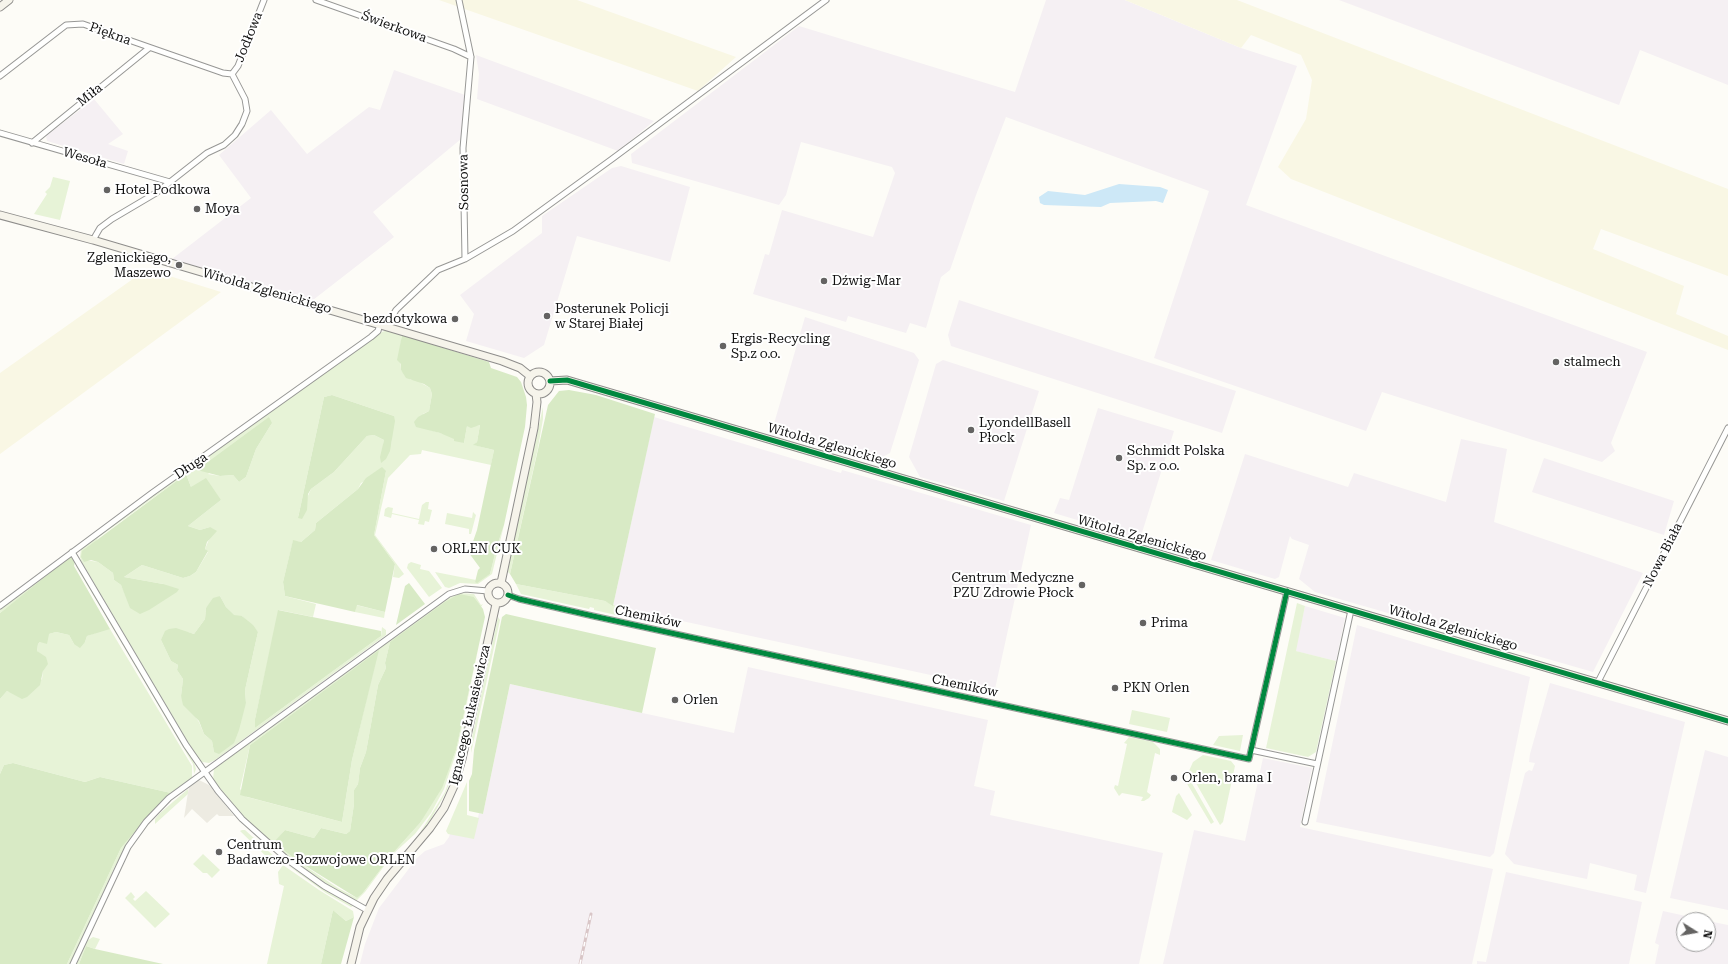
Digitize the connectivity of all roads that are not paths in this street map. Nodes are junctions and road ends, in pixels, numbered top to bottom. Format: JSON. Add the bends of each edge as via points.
{"nodes":[{"id":1,"x":9,"y":0,"type":"edge"},
{"id":2,"x":264,"y":0,"type":"edge"},
{"id":3,"x":316,"y":0,"type":"edge"},
{"id":4,"x":459,"y":0,"type":"edge"},
{"id":5,"x":826,"y":0,"type":"edge"},
{"id":6,"x":0,"y":7,"type":"edge"},
{"id":7,"x":149,"y":48,"type":"junction"},
{"id":8,"x":471,"y":57,"type":"junction"},
{"id":9,"x":232,"y":74,"type":"junction"},
{"id":10,"x":0,"y":76,"type":"edge"},
{"id":11,"x":0,"y":133,"type":"edge"},
{"id":12,"x":32,"y":143,"type":"junction"},
{"id":13,"x":170,"y":182,"type":"junction"},
{"id":14,"x":0,"y":215,"type":"edge"},
{"id":15,"x":93,"y":240,"type":"junction"},
{"id":16,"x":465,"y":259,"type":"junction"},
{"id":17,"x":384,"y":326,"type":"junction"},
{"id":18,"x":530,"y":376,"type":"junction"},
{"id":19,"x":550,"y":381,"type":"junction"},
{"id":20,"x":536,"y":394,"type":"junction"},
{"id":21,"x":1728,"y":428,"type":"edge"},
{"id":22,"x":72,"y":552,"type":"junction"},
{"id":23,"x":501,"y":583,"type":"junction"},
{"id":24,"x":488,"y":591,"type":"junction"},
{"id":25,"x":1287,"y":591,"type":"junction"},
{"id":26,"x":508,"y":595,"type":"junction"},
{"id":27,"x":496,"y":604,"type":"junction"},
{"id":28,"x":0,"y":606,"type":"edge"},
{"id":29,"x":1350,"y":610,"type":"junction"},
{"id":30,"x":1598,"y":682,"type":"junction"},
{"id":31,"x":1728,"y":721,"type":"edge"},
{"id":32,"x":1251,"y":750,"type":"junction"},
{"id":33,"x":1317,"y":764,"type":"junction"},
{"id":34,"x":203,"y":772,"type":"junction"},
{"id":35,"x":1305,"y":822,"type":"dead end"},
{"id":36,"x":367,"y":910,"type":"junction"},
{"id":37,"x":73,"y":964,"type":"edge"},
{"id":38,"x":350,"y":964,"type":"edge"}],
"edges":[{"from":1,"to":6,"type":"main road"},
{"from":2,"to":9,"type":"street","name":"Jodłowa","via":[[238,66]]},
{"from":3,"to":8,"type":"street","name":"Świerkowa"},
{"from":4,"to":8,"type":"street","name":"Sosnowa"},
{"from":5,"to":16,"type":"street","via":[[521,225]]},
{"from":7,"to":9,"type":"street","name":"Piękna"},
{"from":7,"to":10,"type":"street","name":"Piękna","via":[[83,24],[66,25]]},
{"from":7,"to":12,"type":"street","name":"Miła"},
{"from":8,"to":16,"type":"street","name":"Sosnowa","via":[[463,148]]},
{"from":9,"to":13,"type":"street","via":[[245,99],[247,111],[242,124],[224,145],[207,153]]},
{"from":11,"to":12,"type":"street","name":"Wesoła"},
{"from":12,"to":13,"type":"street","name":"Wesoła"},
{"from":13,"to":15,"type":"street","via":[[100,228]]},
{"from":14,"to":15,"type":"main road","name":"Witolda Zglenickiego"},
{"from":15,"to":17,"type":"main road","name":"Witolda Zglenickiego"},
{"from":16,"to":17,"type":"street","via":[[438,270],[396,310]]},
{"from":17,"to":18,"type":"main road","name":"Witolda Zglenickiego","via":[[502,361],[520,368]]},
{"from":17,"to":22,"type":"street","name":"Długa"},
{"from":18,"to":19,"type":"main road","via":[[538,372],[546,374]]},
{"from":18,"to":20,"type":"main road","via":[[529,388]]},
{"from":19,"to":20,"type":"main road","via":[[548,390],[543,394]]},
{"from":19,"to":25,"type":"main road","name":"Witolda Zglenickiego","via":[[567,380]]},
{"from":20,"to":23,"type":"main road","via":[[538,402],[534,428]]},
{"from":21,"to":30,"type":"street","name":"Nowa Biała"},
{"from":22,"to":28,"type":"street","name":"Długa"},
{"from":22,"to":34,"type":"street"},
{"from":23,"to":24,"type":"main road","via":[[494,584]]},
{"from":23,"to":26,"type":"main road","via":[[507,588]]},
{"from":24,"to":27,"type":"main road","via":[[488,598]]},
{"from":24,"to":34,"type":"street","via":[[465,589],[449,594]]},
{"from":25,"to":29,"type":"main road","name":"Witolda Zglenickiego"},
{"from":25,"to":32,"type":"street"},
{"from":26,"to":27,"type":"main road","via":[[503,603]]},
{"from":26,"to":32,"type":"street","name":"Chemików","via":[[571,611],[1249,759]]},
{"from":27,"to":36,"type":"main road","name":"Ignacego Łukasiewicza","via":[[454,786],[436,821],[387,879]]},
{"from":29,"to":30,"type":"main road","name":"Witolda Zglenickiego"},
{"from":29,"to":33,"type":"street"},
{"from":30,"to":31,"type":"main road","name":"Witolda Zglenickiego"},
{"from":32,"to":33,"type":"street"},
{"from":33,"to":35,"type":"street"},
{"from":34,"to":36,"type":"street","via":[[237,813],[270,846],[317,882]]},
{"from":34,"to":37,"type":"street","via":[[162,804],[136,836],[117,869]]},
{"from":36,"to":38,"type":"main road","name":"Ignacego Łukasiewicza"}]}
